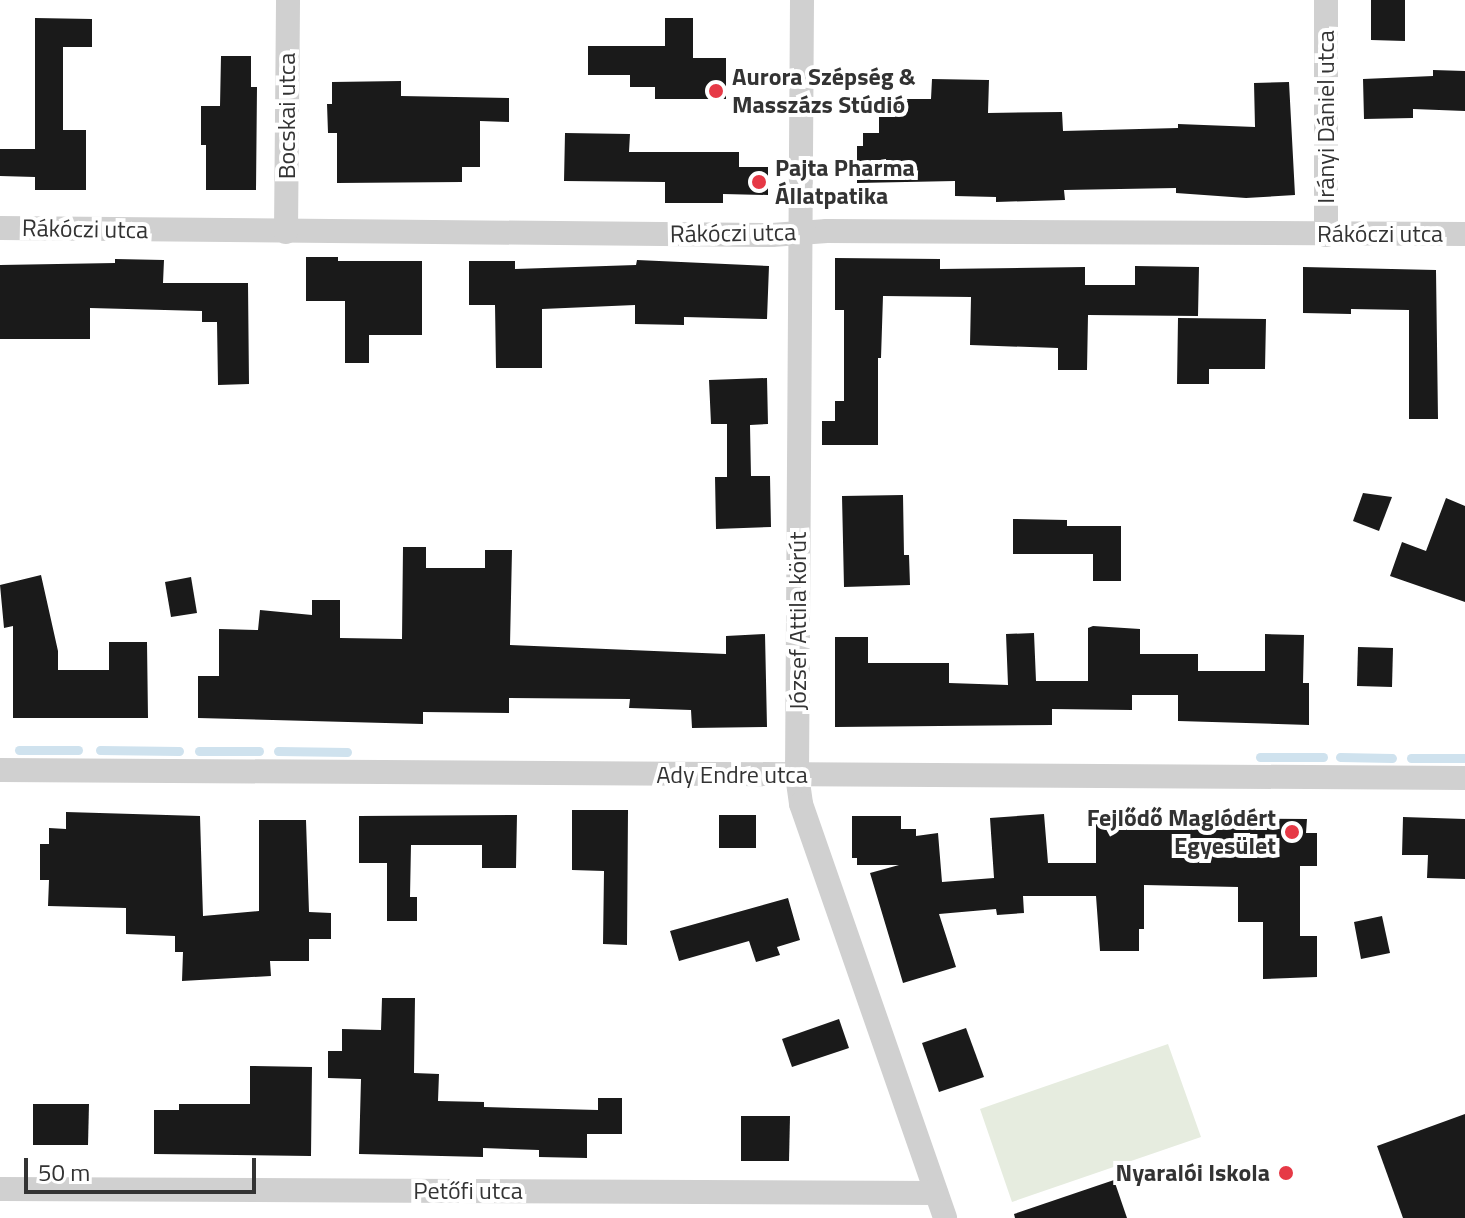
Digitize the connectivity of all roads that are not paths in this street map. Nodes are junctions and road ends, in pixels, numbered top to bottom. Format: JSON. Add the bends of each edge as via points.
{"nodes":[{"id":1,"x":288,"y":0,"type":"edge"},
{"id":2,"x":802,"y":0,"type":"edge"},
{"id":3,"x":1326,"y":0,"type":"edge"},
{"id":4,"x":0,"y":228,"type":"edge"},
{"id":5,"x":286,"y":232,"type":"junction"},
{"id":6,"x":802,"y":233,"type":"junction"},
{"id":7,"x":1465,"y":234,"type":"edge"},
{"id":8,"x":1326,"y":235,"type":"junction"},
{"id":9,"x":0,"y":770,"type":"edge"},
{"id":10,"x":797,"y":775,"type":"junction"},
{"id":11,"x":1465,"y":778,"type":"edge"},
{"id":12,"x":0,"y":1189,"type":"edge"},
{"id":13,"x":936,"y":1193,"type":"junction"},
{"id":14,"x":945,"y":1218,"type":"edge"}],
"edges":[{"from":1,"to":5,"type":"street","name":"Bocskai utca"},
{"from":2,"to":6,"type":"street","name":"József Attila körút"},
{"from":3,"to":8,"type":"street","name":"Irányi Dániel utca"},
{"from":4,"to":5,"type":"street","name":"Rákóczi utca"},
{"from":5,"to":6,"type":"street","name":"Rákóczi utca"},
{"from":6,"to":8,"type":"street","name":"Rákóczi utca"},
{"from":6,"to":10,"type":"street","name":"József Attila körút"},
{"from":7,"to":8,"type":"street","name":"Rákóczi utca"},
{"from":9,"to":10,"type":"street","name":"Ady Endre utca"},
{"from":10,"to":11,"type":"street","name":"Ady Endre utca"},
{"from":10,"to":13,"type":"street","name":"József Attila körút","via":[[801,804]]},
{"from":12,"to":13,"type":"street","name":"Petőfi utca"},
{"from":13,"to":14,"type":"street","name":"József Attila körút"}]}
